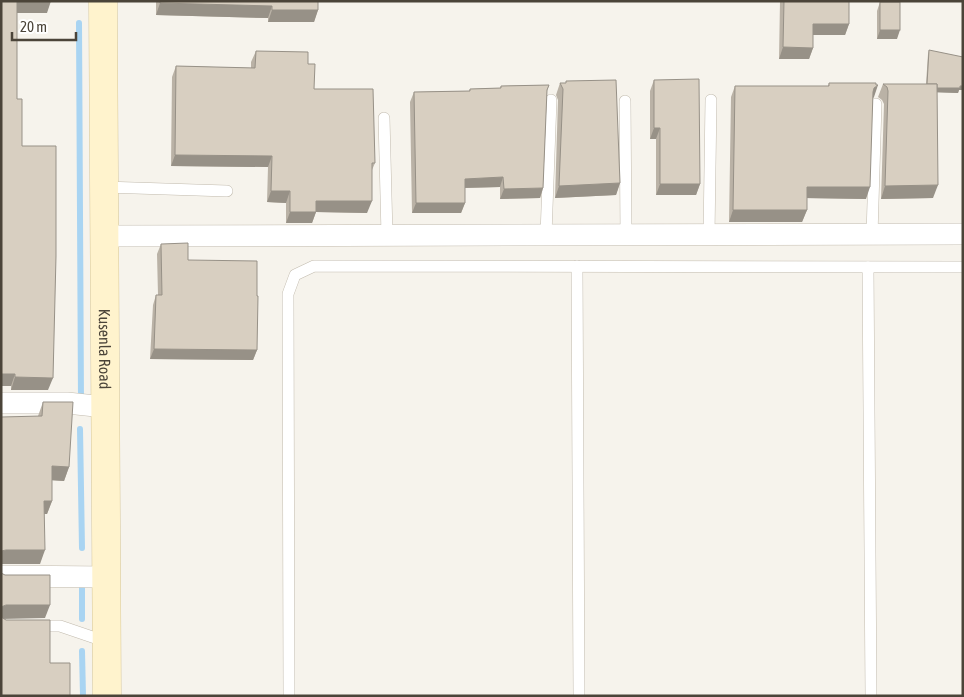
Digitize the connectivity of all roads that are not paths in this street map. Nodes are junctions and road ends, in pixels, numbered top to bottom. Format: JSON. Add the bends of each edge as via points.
{"nodes":[{"id":1,"x":103,"y":1,"type":"edge"},
{"id":2,"x":551,"y":100,"type":"dead end"},
{"id":3,"x":711,"y":100,"type":"dead end"},
{"id":4,"x":625,"y":101,"type":"dead end"},
{"id":5,"x":876,"y":104,"type":"dead end"},
{"id":6,"x":384,"y":118,"type":"dead end"},
{"id":7,"x":104,"y":188,"type":"junction"},
{"id":8,"x":227,"y":191,"type":"dead end"},
{"id":9,"x":963,"y":234,"type":"edge"},
{"id":10,"x":387,"y":235,"type":"junction"},
{"id":11,"x":546,"y":235,"type":"junction"},
{"id":12,"x":626,"y":235,"type":"junction"},
{"id":13,"x":709,"y":235,"type":"junction"},
{"id":14,"x":872,"y":235,"type":"junction"},
{"id":15,"x":104,"y":236,"type":"junction"},
{"id":16,"x":578,"y":266,"type":"junction"},
{"id":17,"x":868,"y":267,"type":"junction"},
{"id":18,"x":963,"y":267,"type":"edge"},
{"id":19,"x":1,"y":402,"type":"edge"},
{"id":20,"x":105,"y":407,"type":"junction"},
{"id":21,"x":1,"y":576,"type":"edge"},
{"id":22,"x":106,"y":576,"type":"junction"},
{"id":23,"x":21,"y":626,"type":"edge"},
{"id":24,"x":107,"y":642,"type":"junction"},
{"id":25,"x":107,"y":696,"type":"edge"},
{"id":26,"x":289,"y":696,"type":"edge"},
{"id":27,"x":579,"y":696,"type":"edge"},
{"id":28,"x":871,"y":696,"type":"edge"}],
"edges":[{"from":1,"to":7,"type":"main road","name":"Kusenla Road"},
{"from":2,"to":11,"type":"lane"},
{"from":3,"to":13,"type":"lane"},
{"from":4,"to":12,"type":"lane"},
{"from":5,"to":14,"type":"lane"},
{"from":6,"to":10,"type":"lane"},
{"from":7,"to":8,"type":"lane"},
{"from":7,"to":15,"type":"main road","name":"Kusenla Road"},
{"from":9,"to":14,"type":"street"},
{"from":10,"to":11,"type":"street"},
{"from":10,"to":15,"type":"street"},
{"from":11,"to":12,"type":"street"},
{"from":12,"to":13,"type":"street"},
{"from":13,"to":14,"type":"street"},
{"from":15,"to":20,"type":"main road","name":"Kusenla Road"},
{"from":16,"to":17,"type":"lane"},
{"from":16,"to":26,"type":"lane","via":[[314,266],[295,275],[288,294]]},
{"from":16,"to":27,"type":"lane"},
{"from":17,"to":18,"type":"lane"},
{"from":17,"to":28,"type":"lane"},
{"from":19,"to":20,"type":"street"},
{"from":20,"to":22,"type":"main road","name":"Kusenla Road"},
{"from":21,"to":22,"type":"street"},
{"from":22,"to":24,"type":"main road","name":"Kusenla Road"},
{"from":23,"to":24,"type":"lane","via":[[60,626]]},
{"from":24,"to":25,"type":"main road","name":"Kusenla Road"}]}
